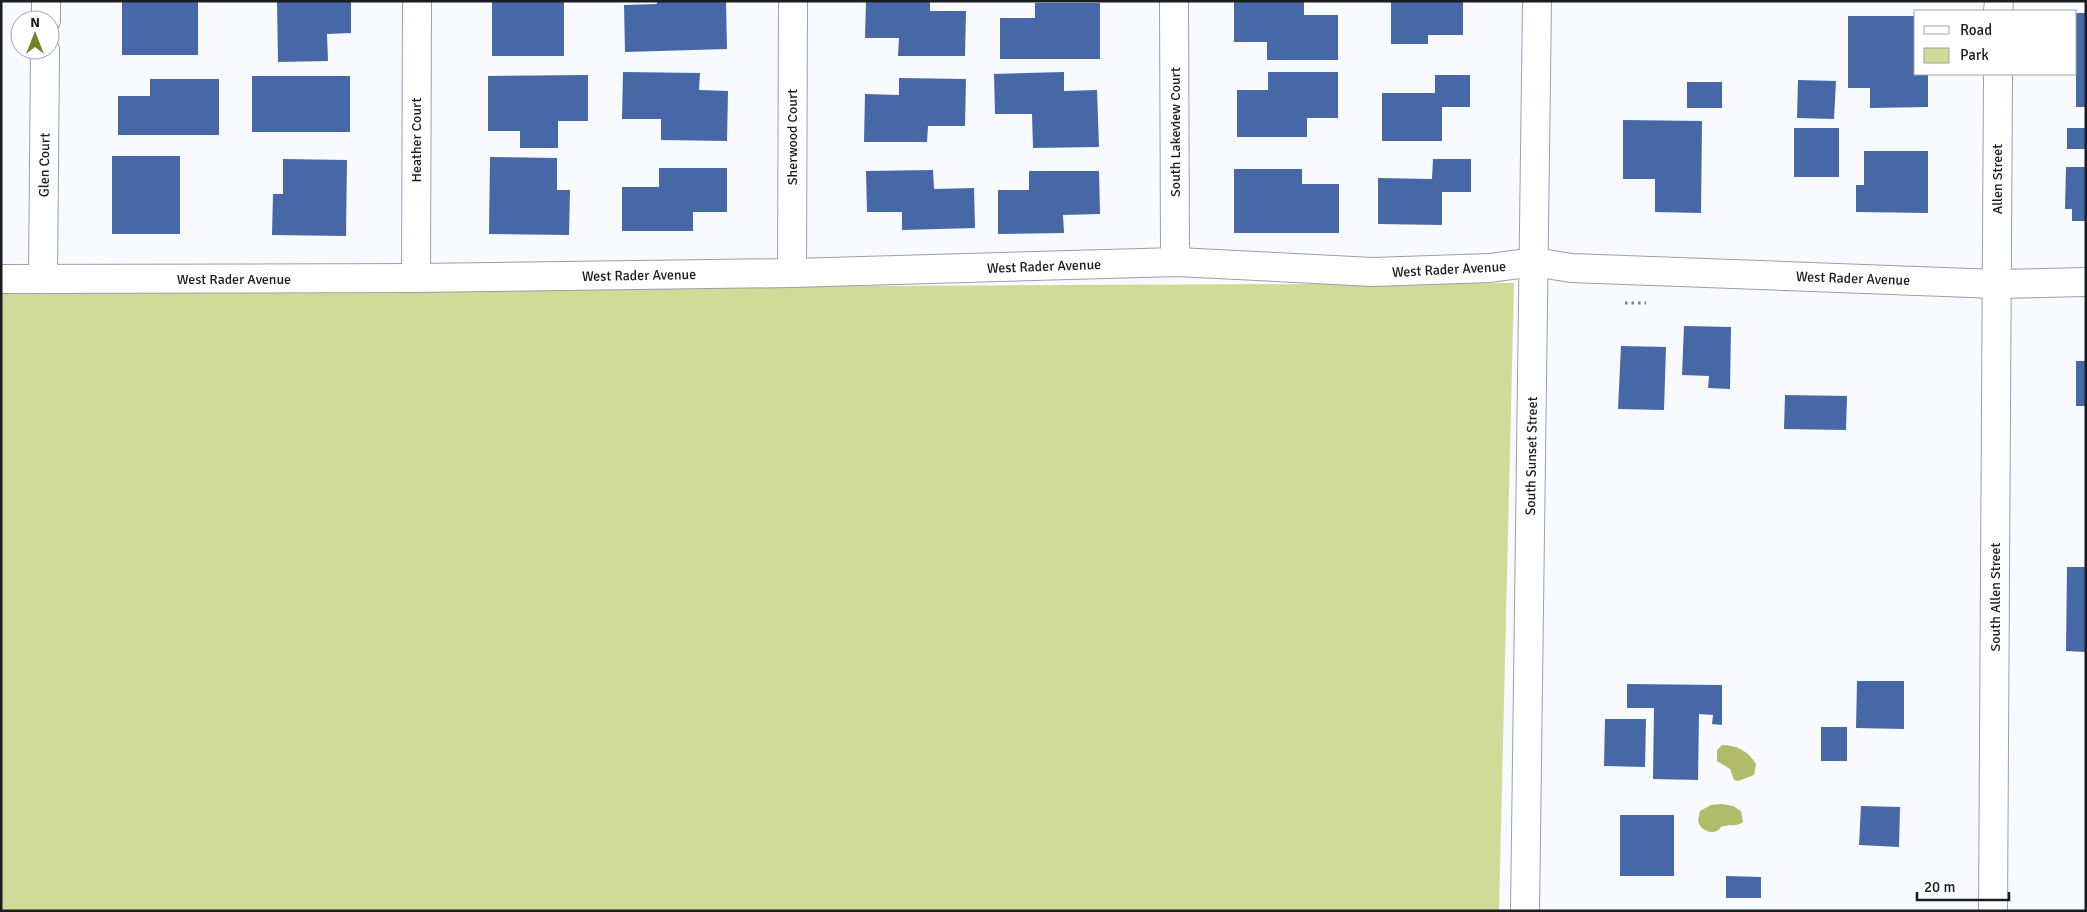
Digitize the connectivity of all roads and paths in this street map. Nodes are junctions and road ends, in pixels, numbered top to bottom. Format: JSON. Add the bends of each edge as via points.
{"nodes":[{"id":1,"x":417,"y":1,"type":"edge"},
{"id":2,"x":793,"y":1,"type":"edge"},
{"id":3,"x":1174,"y":1,"type":"edge"},
{"id":4,"x":1537,"y":1,"type":"edge"},
{"id":5,"x":45,"y":60,"type":"edge"},
{"id":6,"x":1998,"y":75,"type":"edge"},
{"id":7,"x":1177,"y":262,"type":"junction"},
{"id":8,"x":1534,"y":262,"type":"junction"},
{"id":9,"x":792,"y":273,"type":"junction"},
{"id":10,"x":416,"y":278,"type":"junction"},
{"id":11,"x":1,"y":279,"type":"edge"},
{"id":12,"x":42,"y":280,"type":"junction"},
{"id":13,"x":2086,"y":282,"type":"edge"},
{"id":14,"x":1997,"y":284,"type":"junction"},
{"id":15,"x":1525,"y":911,"type":"edge"},
{"id":16,"x":1993,"y":911,"type":"edge"}],
"edges":[{"from":1,"to":10,"type":"street","name":"Heather Court"},
{"from":2,"to":9,"type":"street","name":"Sherwood Court"},
{"from":3,"to":7,"type":"street","name":"South Lakeview Court"},
{"from":4,"to":8,"type":"street","name":"South Sunset Street"},
{"from":5,"to":12,"type":"street","name":"Glen Court"},
{"from":6,"to":14,"type":"street","name":"Allen Street"},
{"from":7,"to":8,"type":"street","name":"West Rader Avenue","via":[[1373,272],[1490,268]]},
{"from":7,"to":9,"type":"street","name":"West Rader Avenue"},
{"from":8,"to":14,"type":"street","name":"West Rader Avenue","via":[[1571,268]]},
{"from":8,"to":15,"type":"street","name":"South Sunset Street"},
{"from":9,"to":10,"type":"street","name":"West Rader Avenue"},
{"from":10,"to":12,"type":"street","name":"West Rader Avenue"},
{"from":11,"to":12,"type":"street","name":"West Rader Avenue"},
{"from":13,"to":14,"type":"street","name":"West Rader Avenue"},
{"from":14,"to":16,"type":"street","name":"South Allen Street"}]}
